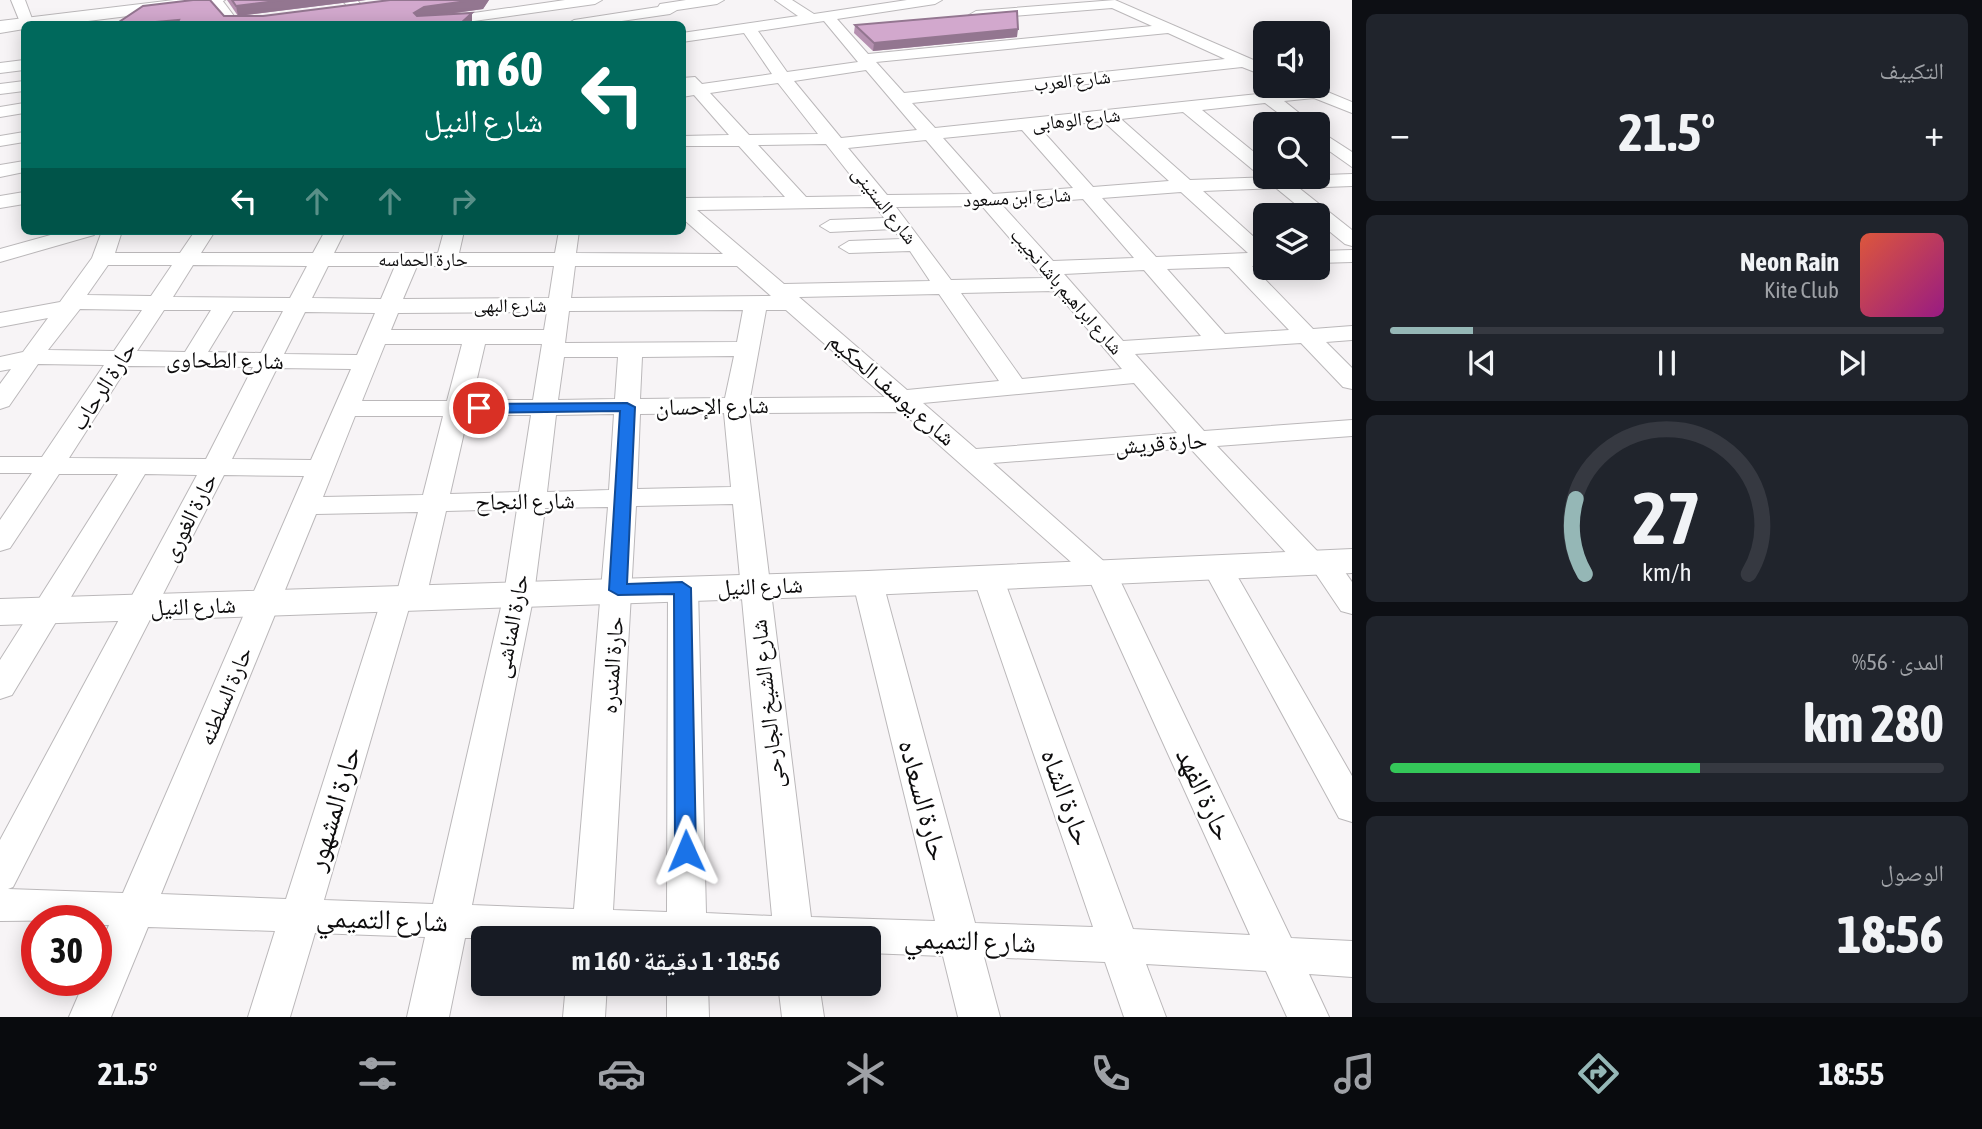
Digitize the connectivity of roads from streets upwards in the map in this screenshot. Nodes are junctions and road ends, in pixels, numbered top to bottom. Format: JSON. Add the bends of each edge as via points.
{"nodes":[{"id":1,"x":18,"y":0,"type":"edge"},
{"id":2,"x":215,"y":0,"type":"edge"},
{"id":3,"x":595,"y":0,"type":"edge"},
{"id":4,"x":782,"y":0,"type":"edge"},
{"id":5,"x":849,"y":0,"type":"edge"},
{"id":6,"x":935,"y":0,"type":"edge"},
{"id":7,"x":912,"y":1,"type":"edge"},
{"id":8,"x":0,"y":2,"type":"edge"},
{"id":9,"x":542,"y":3,"type":"edge"},
{"id":10,"x":358,"y":5,"type":"edge"},
{"id":11,"x":663,"y":6,"type":"edge"},
{"id":12,"x":1038,"y":9,"type":"junction"},
{"id":13,"x":868,"y":10,"type":"junction"},
{"id":14,"x":337,"y":11,"type":"edge"},
{"id":15,"x":736,"y":12,"type":"edge"},
{"id":16,"x":958,"y":17,"type":"edge"},
{"id":17,"x":463,"y":18,"type":"edge"},
{"id":18,"x":26,"y":21,"type":"edge"},
{"id":19,"x":50,"y":21,"type":"edge"},
{"id":20,"x":237,"y":21,"type":"edge"},
{"id":21,"x":368,"y":21,"type":"edge"},
{"id":22,"x":444,"y":21,"type":"edge"},
{"id":23,"x":589,"y":21,"type":"edge"},
{"id":24,"x":685,"y":21,"type":"edge"},
{"id":25,"x":826,"y":21,"type":"junction"},
{"id":26,"x":686,"y":22,"type":"edge"},
{"id":27,"x":878,"y":24,"type":"edge"},
{"id":28,"x":21,"y":25,"type":"edge"},
{"id":29,"x":0,"y":27,"type":"edge"},
{"id":30,"x":1171,"y":29,"type":"junction"},
{"id":31,"x":705,"y":35,"type":"junction"},
{"id":32,"x":686,"y":37,"type":"edge"},
{"id":33,"x":1086,"y":37,"type":"junction"},
{"id":34,"x":1207,"y":45,"type":"junction"},
{"id":35,"x":1106,"y":48,"type":"dead end"},
{"id":36,"x":962,"y":49,"type":"junction"},
{"id":37,"x":1168,"y":49,"type":"dead end"},
{"id":38,"x":1126,"y":60,"type":"dead end"},
{"id":39,"x":867,"y":62,"type":"junction"},
{"id":40,"x":1244,"y":62,"type":"junction"},
{"id":41,"x":21,"y":65,"type":"edge"},
{"id":42,"x":1253,"y":66,"type":"edge"},
{"id":43,"x":0,"y":68,"type":"edge"},
{"id":44,"x":1147,"y":72,"type":"junction"},
{"id":45,"x":782,"y":77,"type":"junction"},
{"id":46,"x":21,"y":86,"type":"edge"},
{"id":47,"x":1010,"y":87,"type":"junction"},
{"id":48,"x":0,"y":89,"type":"edge"},
{"id":49,"x":690,"y":91,"type":"edge"},
{"id":50,"x":1269,"y":98,"type":"joint"},
{"id":51,"x":1328,"y":98,"type":"edge"},
{"id":52,"x":900,"y":99,"type":"junction"},
{"id":53,"x":1187,"y":107,"type":"junction"},
{"id":54,"x":21,"y":108,"type":"edge"},
{"id":55,"x":1352,"y":108,"type":"edge"},
{"id":56,"x":0,"y":112,"type":"edge"},
{"id":57,"x":1288,"y":112,"type":"edge"},
{"id":58,"x":1107,"y":115,"type":"junction"},
{"id":59,"x":1027,"y":124,"type":"junction"},
{"id":60,"x":930,"y":134,"type":"junction"},
{"id":61,"x":21,"y":138,"type":"edge"},
{"id":62,"x":744,"y":140,"type":"junction"},
{"id":63,"x":0,"y":141,"type":"edge"},
{"id":64,"x":686,"y":141,"type":"edge"},
{"id":65,"x":835,"y":142,"type":"junction"},
{"id":66,"x":1330,"y":144,"type":"edge"},
{"id":67,"x":1253,"y":160,"type":"edge"},
{"id":68,"x":1352,"y":160,"type":"edge"},
{"id":69,"x":21,"y":168,"type":"edge"},
{"id":70,"x":0,"y":171,"type":"edge"},
{"id":71,"x":1330,"y":180,"type":"edge"},
{"id":72,"x":1352,"y":180,"type":"edge"},
{"id":73,"x":1253,"y":182,"type":"edge"},
{"id":74,"x":1186,"y":186,"type":"junction"},
{"id":75,"x":1289,"y":189,"type":"edge"},
{"id":76,"x":1088,"y":193,"type":"junction"},
{"id":77,"x":21,"y":198,"type":"edge"},
{"id":78,"x":989,"y":200,"type":"junction"},
{"id":79,"x":882,"y":201,"type":"junction"},
{"id":80,"x":0,"y":202,"type":"edge"},
{"id":81,"x":800,"y":202,"type":"junction"},
{"id":82,"x":686,"y":213,"type":"edge"},
{"id":83,"x":899,"y":223,"type":"junction"},
{"id":84,"x":830,"y":226,"type":"dead end"},
{"id":85,"x":73,"y":235,"type":"edge"},
{"id":86,"x":111,"y":235,"type":"edge"},
{"id":87,"x":202,"y":235,"type":"edge"},
{"id":88,"x":333,"y":235,"type":"edge"},
{"id":89,"x":453,"y":235,"type":"edge"},
{"id":90,"x":1352,"y":240,"type":"edge"},
{"id":91,"x":567,"y":245,"type":"edge"},
{"id":92,"x":916,"y":245,"type":"junction"},
{"id":93,"x":849,"y":247,"type":"dead end"},
{"id":94,"x":1253,"y":247,"type":"edge"},
{"id":95,"x":0,"y":256,"type":"edge"},
{"id":96,"x":1352,"y":256,"type":"edge"},
{"id":97,"x":1330,"y":257,"type":"edge"},
{"id":98,"x":187,"y":258,"type":"junction"},
{"id":99,"x":102,"y":259,"type":"junction"},
{"id":100,"x":321,"y":259,"type":"junction"},
{"id":101,"x":409,"y":259,"type":"junction"},
{"id":102,"x":447,"y":259,"type":"junction"},
{"id":103,"x":1253,"y":259,"type":"edge"},
{"id":104,"x":743,"y":260,"type":"junction"},
{"id":105,"x":1235,"y":261,"type":"junction"},
{"id":106,"x":1151,"y":264,"type":"junction"},
{"id":107,"x":1054,"y":276,"type":"junction"},
{"id":108,"x":945,"y":287,"type":"junction"},
{"id":109,"x":776,"y":299,"type":"junction"},
{"id":110,"x":158,"y":303,"type":"junction"},
{"id":111,"x":71,"y":304,"type":"junction"},
{"id":112,"x":226,"y":304,"type":"junction"},
{"id":113,"x":298,"y":304,"type":"junction"},
{"id":114,"x":559,"y":305,"type":"junction"},
{"id":115,"x":390,"y":306,"type":"junction"},
{"id":116,"x":0,"y":320,"type":"edge"},
{"id":117,"x":1352,"y":333,"type":"edge"},
{"id":118,"x":1308,"y":336,"type":"junction"},
{"id":119,"x":475,"y":337,"type":"junction"},
{"id":120,"x":1219,"y":342,"type":"junction"},
{"id":121,"x":554,"y":344,"type":"junction"},
{"id":122,"x":1117,"y":348,"type":"junction"},
{"id":123,"x":372,"y":349,"type":"junction"},
{"id":124,"x":746,"y":349,"type":"junction"},
{"id":125,"x":630,"y":350,"type":"junction"},
{"id":126,"x":33,"y":357,"type":"junction"},
{"id":127,"x":121,"y":359,"type":"junction"},
{"id":128,"x":192,"y":360,"type":"junction"},
{"id":129,"x":269,"y":360,"type":"junction"},
{"id":130,"x":0,"y":364,"type":"edge"},
{"id":131,"x":1141,"y":375,"type":"junction"},
{"id":132,"x":1352,"y":382,"type":"edge"},
{"id":133,"x":1015,"y":387,"type":"junction"},
{"id":134,"x":0,"y":401,"type":"edge"},
{"id":135,"x":905,"y":401,"type":"junction"},
{"id":136,"x":736,"y":406,"type":"junction"},
{"id":137,"x":627,"y":407,"type":"junction"},
{"id":138,"x":457,"y":408,"type":"junction"},
{"id":139,"x":545,"y":408,"type":"junction"},
{"id":140,"x":346,"y":409,"type":"junction"},
{"id":141,"x":1352,"y":428,"type":"edge"},
{"id":142,"x":1197,"y":440,"type":"junction"},
{"id":143,"x":970,"y":457,"type":"junction"},
{"id":144,"x":0,"y":465,"type":"edge"},
{"id":145,"x":50,"y":466,"type":"junction"},
{"id":146,"x":136,"y":467,"type":"junction"},
{"id":147,"x":214,"y":467,"type":"junction"},
{"id":148,"x":321,"y":468,"type":"junction"},
{"id":149,"x":745,"y":495,"type":"junction"},
{"id":150,"x":623,"y":498,"type":"junction"},
{"id":151,"x":532,"y":500,"type":"junction"},
{"id":152,"x":434,"y":503,"type":"junction"},
{"id":153,"x":306,"y":506,"type":"junction"},
{"id":154,"x":0,"y":542,"type":"edge"},
{"id":155,"x":1329,"y":562,"type":"edge"},
{"id":156,"x":1217,"y":567,"type":"junction"},
{"id":157,"x":1101,"y":572,"type":"junction"},
{"id":158,"x":988,"y":577,"type":"junction"},
{"id":159,"x":868,"y":583,"type":"junction"},
{"id":160,"x":754,"y":586,"type":"junction"},
{"id":161,"x":682,"y":588,"type":"junction"},
{"id":162,"x":618,"y":590,"type":"junction"},
{"id":163,"x":519,"y":594,"type":"junction"},
{"id":164,"x":404,"y":598,"type":"junction"},
{"id":165,"x":265,"y":603,"type":"junction"},
{"id":166,"x":1352,"y":604,"type":"edge"},
{"id":167,"x":143,"y":607,"type":"junction"},
{"id":168,"x":47,"y":611,"type":"junction"},
{"id":169,"x":0,"y":612,"type":"edge"},
{"id":170,"x":0,"y":687,"type":"edge"},
{"id":171,"x":1352,"y":808,"type":"edge"},
{"id":172,"x":0,"y":876,"type":"edge"},
{"id":173,"x":0,"y":905,"type":"edge"},
{"id":174,"x":135,"y":910,"type":"junction"},
{"id":175,"x":300,"y":916,"type":"junction"},
{"id":176,"x":449,"y":922,"type":"junction"},
{"id":177,"x":506,"y":926,"type":"edge"},
{"id":178,"x":592,"y":926,"type":"edge"},
{"id":179,"x":687,"y":926,"type":"edge"},
{"id":180,"x":792,"y":926,"type":"edge"},
{"id":181,"x":881,"y":938,"type":"edge"},
{"id":182,"x":960,"y":939,"type":"junction"},
{"id":183,"x":1119,"y":945,"type":"junction"},
{"id":184,"x":1280,"y":956,"type":"junction"},
{"id":185,"x":1352,"y":958,"type":"edge"},
{"id":186,"x":586,"y":996,"type":"edge"},
{"id":187,"x":688,"y":996,"type":"edge"},
{"id":188,"x":800,"y":996,"type":"edge"},
{"id":189,"x":90,"y":1017,"type":"edge"},
{"id":190,"x":269,"y":1017,"type":"edge"},
{"id":191,"x":428,"y":1017,"type":"edge"},
{"id":192,"x":584,"y":1017,"type":"edge"},
{"id":193,"x":688,"y":1017,"type":"edge"},
{"id":194,"x":803,"y":1017,"type":"edge"},
{"id":195,"x":979,"y":1017,"type":"edge"},
{"id":196,"x":1145,"y":1017,"type":"edge"},
{"id":197,"x":1308,"y":1017,"type":"edge"}],
"edges":[{"from":1,"to":8,"type":"street"},
{"from":1,"to":18,"type":"street"},
{"from":2,"to":19,"type":"street"},
{"from":2,"to":20,"type":"street"},
{"from":3,"to":9,"type":"street"},
{"from":4,"to":25,"type":"street","name":"شارع ابراهيم باشا نجيب"},
{"from":5,"to":13,"type":"street"},
{"from":6,"to":7,"type":"street"},
{"from":7,"to":13,"type":"street"},
{"from":9,"to":17,"type":"street"},
{"from":10,"to":14,"type":"street"},
{"from":10,"to":21,"type":"street"},
{"from":11,"to":15,"type":"street"},
{"from":11,"to":23,"type":"street"},
{"from":11,"to":24,"type":"street"},
{"from":12,"to":16,"type":"street"},
{"from":12,"to":30,"type":"street","via":[[1114,4]]},
{"from":12,"to":33,"type":"street"},
{"from":13,"to":25,"type":"street"},
{"from":15,"to":25,"type":"street"},
{"from":15,"to":31,"type":"street"},
{"from":15,"to":45,"type":"street","name":"شارع الستينى"},
{"from":17,"to":22,"type":"street"},
{"from":25,"to":27,"type":"street"},
{"from":25,"to":39,"type":"street","name":"شارع ابراهيم باشا نجيب"},
{"from":26,"to":31,"type":"street"},
{"from":28,"to":29,"type":"street"},
{"from":30,"to":33,"type":"street"},
{"from":30,"to":34,"type":"street"},
{"from":31,"to":32,"type":"street"},
{"from":33,"to":35,"type":"street"},
{"from":33,"to":36,"type":"street"},
{"from":34,"to":37,"type":"street"},
{"from":34,"to":40,"type":"street"},
{"from":36,"to":39,"type":"street"},
{"from":36,"to":47,"type":"street"},
{"from":38,"to":44,"type":"street"},
{"from":39,"to":45,"type":"street"},
{"from":39,"to":52,"type":"street","name":"شارع ابراهيم باشا نجيب"},
{"from":40,"to":42,"type":"street"},
{"from":40,"to":44,"type":"street","name":"شارع العرب"},
{"from":41,"to":43,"type":"street"},
{"from":44,"to":47,"type":"street","name":"شارع العرب"},
{"from":45,"to":49,"type":"street"},
{"from":45,"to":65,"type":"street","name":"شارع الستينى"},
{"from":46,"to":48,"type":"street"},
{"from":47,"to":52,"type":"street","name":"شارع العرب"},
{"from":49,"to":62,"type":"street"},
{"from":50,"to":53,"type":"street","name":"شارع الوهابى"},
{"from":50,"to":57,"type":"street"},
{"from":51,"to":55,"type":"street"},
{"from":52,"to":60,"type":"street","name":"شارع ابراهيم باشا نجيب"},
{"from":53,"to":58,"type":"street","name":"شارع الوهابى"},
{"from":53,"to":67,"type":"street"},
{"from":54,"to":56,"type":"street"},
{"from":58,"to":59,"type":"street","name":"شارع الوهابى"},
{"from":58,"to":74,"type":"street"},
{"from":59,"to":60,"type":"street","name":"شارع الوهابى"},
{"from":59,"to":76,"type":"street"},
{"from":60,"to":65,"type":"street","name":"شارع الوهابى"},
{"from":60,"to":78,"type":"street","name":"شارع ابراهيم باشا نجيب"},
{"from":61,"to":63,"type":"street"},
{"from":62,"to":64,"type":"street","name":"شارع الوهابى"},
{"from":62,"to":65,"type":"street","name":"شارع الوهابى"},
{"from":62,"to":81,"type":"street"},
{"from":65,"to":79,"type":"street","name":"شارع الستينى"},
{"from":66,"to":68,"type":"street"},
{"from":69,"to":70,"type":"street"},
{"from":71,"to":72,"type":"street","name":"شارع ابن مسعود"},
{"from":73,"to":74,"type":"street","name":"شارع ابن مسعود"},
{"from":74,"to":76,"type":"street","name":"شارع ابن مسعود"},
{"from":74,"to":94,"type":"street"},
{"from":75,"to":90,"type":"street"},
{"from":76,"to":78,"type":"street","name":"شارع ابن مسعود"},
{"from":76,"to":106,"type":"street"},
{"from":77,"to":80,"type":"street"},
{"from":78,"to":79,"type":"street","name":"شارع ابن مسعود"},
{"from":78,"to":107,"type":"street","name":"شارع ابراهيم باشا نجيب"},
{"from":79,"to":81,"type":"street","name":"شارع ابن مسعود"},
{"from":79,"to":83,"type":"street","name":"شارع الستينى"},
{"from":81,"to":82,"type":"street","name":"شارع ابن مسعود"},
{"from":82,"to":104,"type":"street","name":"شارع يوسف الحكيم"},
{"from":83,"to":84,"type":"street"},
{"from":83,"to":92,"type":"street","name":"شارع الستينى"},
{"from":85,"to":95,"type":"street"},
{"from":86,"to":99,"type":"street"},
{"from":87,"to":98,"type":"street","name":"حارة الرحاب"},
{"from":88,"to":100,"type":"street","name":"حارة الغورى"},
{"from":89,"to":102,"type":"street"},
{"from":91,"to":102,"type":"street","name":"حارة الحماسه"},
{"from":91,"to":104,"type":"street","name":"حارة الحماسه"},
{"from":91,"to":114,"type":"street","name":"حارة المناشى"},
{"from":92,"to":93,"type":"street"},
{"from":92,"to":108,"type":"street","name":"شارع الستينى"},
{"from":96,"to":97,"type":"street"},
{"from":98,"to":99,"type":"street","name":"حارة الحماسه"},
{"from":98,"to":100,"type":"street","name":"حارة الحماسه"},
{"from":98,"to":110,"type":"street","name":"حارة الرحاب"},
{"from":99,"to":111,"type":"street"},
{"from":100,"to":101,"type":"street","name":"حارة الحماسه"},
{"from":100,"to":113,"type":"street","name":"حارة الغورى"},
{"from":101,"to":102,"type":"street","name":"حارة الحماسه"},
{"from":101,"to":115,"type":"street","name":"حارة السلطنه"},
{"from":103,"to":105,"type":"street","name":"شارع البهى"},
{"from":104,"to":109,"type":"street","name":"شارع يوسف الحكيم"},
{"from":105,"to":106,"type":"street","name":"شارع البهى"},
{"from":105,"to":118,"type":"street"},
{"from":106,"to":107,"type":"street","name":"شارع البهى"},
{"from":106,"to":120,"type":"street"},
{"from":107,"to":108,"type":"street","name":"شارع البهى"},
{"from":107,"to":122,"type":"street","name":"شارع ابراهيم باشا نجيب"},
{"from":108,"to":109,"type":"street","name":"شارع البهى"},
{"from":108,"to":133,"type":"street","name":"شارع الستينى"},
{"from":109,"to":114,"type":"street","name":"شارع البهى"},
{"from":109,"to":124,"type":"street","name":"شارع الشيخ الجارحى"},
{"from":109,"to":135,"type":"street","name":"شارع يوسف الحكيم"},
{"from":110,"to":111,"type":"street","name":"شارع البهى"},
{"from":110,"to":112,"type":"street","name":"شارع البهى"},
{"from":110,"to":127,"type":"street","name":"حارة الرحاب"},
{"from":111,"to":116,"type":"street","name":"شارع البهى"},
{"from":111,"to":126,"type":"street"},
{"from":112,"to":113,"type":"street","name":"شارع البهى"},
{"from":112,"to":128,"type":"street"},
{"from":113,"to":115,"type":"street","name":"شارع البهى"},
{"from":113,"to":129,"type":"street","name":"حارة الغورى"},
{"from":114,"to":115,"type":"street","name":"شارع البهى"},
{"from":114,"to":121,"type":"street","name":"حارة المناشى"},
{"from":115,"to":123,"type":"street","name":"حارة السلطنه"},
{"from":117,"to":118,"type":"street"},
{"from":118,"to":120,"type":"street"},
{"from":118,"to":132,"type":"street"},
{"from":119,"to":121,"type":"street","name":"شارع الطحاوى"},
{"from":119,"to":123,"type":"street","name":"شارع الطحاوى"},
{"from":119,"to":138,"type":"street","name":"حارة المشهور"},
{"from":120,"to":122,"type":"street"},
{"from":121,"to":125,"type":"street","name":"شارع الطحاوى"},
{"from":121,"to":139,"type":"street","name":"حارة المناشى"},
{"from":122,"to":131,"type":"street","name":"شارع ابراهيم باشا نجيب"},
{"from":123,"to":129,"type":"street","name":"شارع الطحاوى"},
{"from":123,"to":140,"type":"street","name":"حارة السلطنه"},
{"from":124,"to":125,"type":"street","name":"شارع الطحاوى"},
{"from":124,"to":136,"type":"street","name":"شارع الشيخ الجارحى"},
{"from":125,"to":137,"type":"street","name":"حارة المندره"},
{"from":126,"to":127,"type":"street","name":"شارع الطحاوى"},
{"from":126,"to":130,"type":"street","name":"شارع الطحاوى"},
{"from":126,"to":134,"type":"street"},
{"from":127,"to":128,"type":"street","name":"شارع الطحاوى"},
{"from":127,"to":145,"type":"street","name":"حارة الرحاب"},
{"from":128,"to":129,"type":"street","name":"شارع الطحاوى"},
{"from":129,"to":147,"type":"street","name":"حارة الغورى"},
{"from":131,"to":133,"type":"street","name":"شارع الإحسان"},
{"from":131,"to":142,"type":"street","name":"شارع ابراهيم باشا نجيب"},
{"from":133,"to":135,"type":"street","name":"شارع الإحسان"},
{"from":135,"to":136,"type":"street","name":"شارع الإحسان"},
{"from":135,"to":143,"type":"street","name":"شارع يوسف الحكيم"},
{"from":136,"to":137,"type":"street","name":"شارع الإحسان"},
{"from":136,"to":149,"type":"street","name":"شارع الشيخ الجارحى"},
{"from":137,"to":139,"type":"street","name":"شارع الإحسان"},
{"from":137,"to":150,"type":"street","name":"حارة المندره"},
{"from":138,"to":139,"type":"street","name":"شارع الإحسان"},
{"from":138,"to":140,"type":"street","name":"شارع الإحسان"},
{"from":138,"to":152,"type":"street","name":"حارة المشهور"},
{"from":139,"to":151,"type":"street","name":"حارة المناشى"},
{"from":140,"to":148,"type":"street","name":"حارة السلطنه"},
{"from":141,"to":142,"type":"street","name":"حارة قريش"},
{"from":142,"to":143,"type":"street","name":"حارة قريش"},
{"from":142,"to":155,"type":"street","name":"شارع ابراهيم باشا نجيب"},
{"from":143,"to":157,"type":"street","name":"شارع يوسف الحكيم"},
{"from":144,"to":145,"type":"street"},
{"from":145,"to":146,"type":"street"},
{"from":145,"to":154,"type":"street","name":"حارة الرحاب"},
{"from":146,"to":147,"type":"street"},
{"from":146,"to":168,"type":"street"},
{"from":147,"to":148,"type":"street"},
{"from":147,"to":167,"type":"street","name":"حارة الغورى"},
{"from":148,"to":153,"type":"street","name":"حارة السلطنه"},
{"from":149,"to":150,"type":"street","name":"شارع النجاح"},
{"from":149,"to":160,"type":"street","name":"شارع الشيخ الجارحى"},
{"from":150,"to":151,"type":"street","name":"شارع النجاح"},
{"from":150,"to":162,"type":"street","name":"حارة المندره"},
{"from":151,"to":152,"type":"street","name":"شارع النجاح"},
{"from":151,"to":163,"type":"street","name":"حارة المناشى"},
{"from":152,"to":153,"type":"street","name":"شارع النجاح"},
{"from":152,"to":164,"type":"street","name":"حارة المشهور"},
{"from":153,"to":165,"type":"street","name":"حارة السلطنه"},
{"from":155,"to":156,"type":"street","name":"شارع النيل"},
{"from":155,"to":166,"type":"street","name":"شارع ابراهيم باشا نجيب"},
{"from":156,"to":157,"type":"street","name":"شارع النيل"},
{"from":156,"to":171,"type":"street"},
{"from":157,"to":158,"type":"street","name":"شارع النيل"},
{"from":157,"to":184,"type":"street","name":"حارة الفهد"},
{"from":158,"to":159,"type":"street","name":"شارع النيل"},
{"from":158,"to":183,"type":"street","name":"حارة الشاه"},
{"from":159,"to":160,"type":"street","name":"شارع النيل"},
{"from":159,"to":182,"type":"street","name":"حارة السعاده"},
{"from":160,"to":161,"type":"street","name":"شارع النيل"},
{"from":160,"to":180,"type":"street","name":"شارع الشيخ الجارحى"},
{"from":161,"to":162,"type":"street","name":"شارع النيل"},
{"from":161,"to":179,"type":"street"},
{"from":162,"to":163,"type":"street","name":"شارع النيل"},
{"from":162,"to":178,"type":"street","name":"حارة المندره"},
{"from":163,"to":164,"type":"street","name":"شارع النيل"},
{"from":163,"to":176,"type":"street","name":"حارة المناشى"},
{"from":164,"to":165,"type":"street","name":"شارع النيل"},
{"from":164,"to":175,"type":"street","name":"حارة المشهور"},
{"from":165,"to":167,"type":"street","name":"شارع النيل"},
{"from":165,"to":174,"type":"street","name":"حارة السلطنه"},
{"from":167,"to":168,"type":"street","name":"شارع النيل"},
{"from":167,"to":172,"type":"street","name":"حارة الغورى"},
{"from":168,"to":169,"type":"street","name":"شارع النيل"},
{"from":168,"to":170,"type":"street"},
{"from":173,"to":174,"type":"street","name":"شارع التميمي"},
{"from":174,"to":175,"type":"street","name":"شارع التميمي"},
{"from":174,"to":189,"type":"street","name":"حارة السلطنه"},
{"from":175,"to":176,"type":"street","name":"شارع التميمي"},
{"from":175,"to":190,"type":"street","name":"حارة المشهور"},
{"from":176,"to":177,"type":"street","name":"شارع التميمي"},
{"from":176,"to":191,"type":"street","name":"حارة المناشى"},
{"from":181,"to":182,"type":"street","name":"شارع التميمي"},
{"from":182,"to":183,"type":"street","name":"شارع التميمي"},
{"from":182,"to":195,"type":"street","name":"حارة السعاده"},
{"from":183,"to":184,"type":"street","name":"شارع التميمي"},
{"from":183,"to":196,"type":"street","name":"حارة الشاه"},
{"from":184,"to":185,"type":"street","name":"شارع التميمي"},
{"from":184,"to":197,"type":"street","name":"حارة الفهد"},
{"from":186,"to":192,"type":"street"},
{"from":187,"to":193,"type":"street"},
{"from":188,"to":194,"type":"street"}]}
